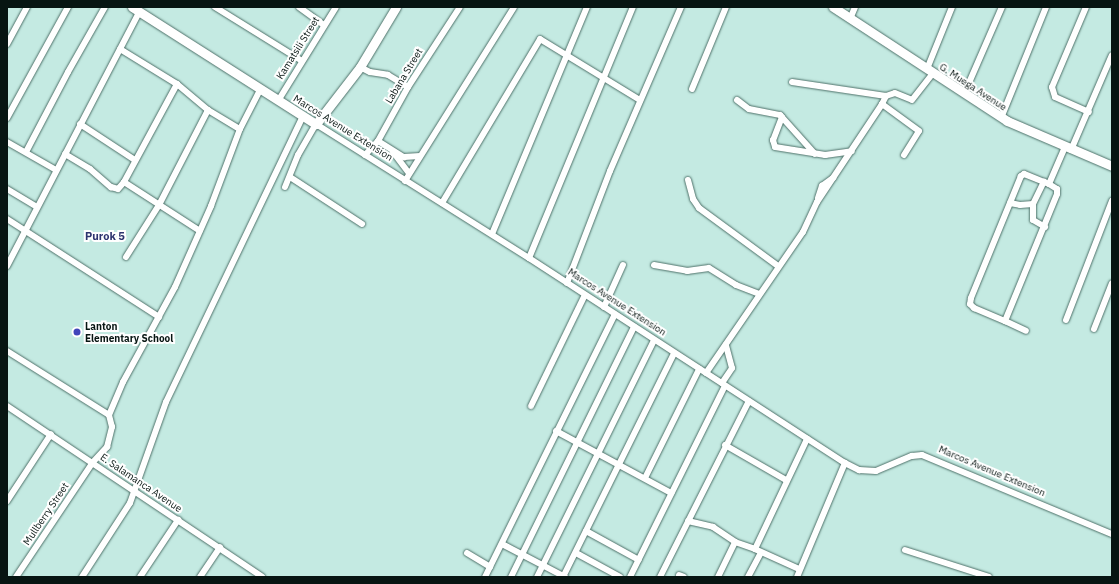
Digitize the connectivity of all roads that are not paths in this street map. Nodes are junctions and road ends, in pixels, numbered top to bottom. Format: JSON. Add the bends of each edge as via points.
{"nodes":[{"id":1,"x":27,"y":7,"type":"edge"},
{"id":2,"x":68,"y":7,"type":"edge"},
{"id":3,"x":105,"y":7,"type":"edge"},
{"id":4,"x":215,"y":7,"type":"edge"},
{"id":5,"x":299,"y":7,"type":"edge"},
{"id":6,"x":336,"y":7,"type":"edge"},
{"id":7,"x":396,"y":7,"type":"edge"},
{"id":8,"x":460,"y":7,"type":"edge"},
{"id":9,"x":514,"y":7,"type":"edge"},
{"id":10,"x":587,"y":7,"type":"edge"},
{"id":11,"x":632,"y":7,"type":"edge"},
{"id":12,"x":681,"y":7,"type":"edge"},
{"id":13,"x":726,"y":7,"type":"edge"},
{"id":14,"x":833,"y":7,"type":"edge"},
{"id":15,"x":855,"y":7,"type":"edge"},
{"id":16,"x":952,"y":7,"type":"edge"},
{"id":17,"x":1002,"y":7,"type":"edge"},
{"id":18,"x":1046,"y":7,"type":"edge"},
{"id":19,"x":1086,"y":7,"type":"edge"},
{"id":20,"x":135,"y":10,"type":"edge"},
{"id":21,"x":850,"y":19,"type":"junction"},
{"id":22,"x":324,"y":25,"type":"junction"},
{"id":23,"x":7,"y":44,"type":"edge"},
{"id":24,"x":120,"y":49,"type":"junction"},
{"id":25,"x":566,"y":55,"type":"junction"},
{"id":26,"x":1112,"y":55,"type":"edge"},
{"id":27,"x":302,"y":61,"type":"junction"},
{"id":28,"x":360,"y":67,"type":"junction"},
{"id":29,"x":930,"y":72,"type":"junction"},
{"id":30,"x":603,"y":77,"type":"junction"},
{"id":31,"x":792,"y":82,"type":"dead end"},
{"id":32,"x":177,"y":84,"type":"junction"},
{"id":33,"x":408,"y":87,"type":"junction"},
{"id":34,"x":692,"y":89,"type":"dead end"},
{"id":35,"x":260,"y":90,"type":"junction"},
{"id":36,"x":965,"y":92,"type":"junction"},
{"id":37,"x":886,"y":96,"type":"junction"},
{"id":38,"x":640,"y":100,"type":"junction"},
{"id":39,"x":737,"y":100,"type":"dead end"},
{"id":40,"x":278,"y":101,"type":"junction"},
{"id":41,"x":882,"y":104,"type":"junction"},
{"id":42,"x":208,"y":110,"type":"junction"},
{"id":43,"x":1089,"y":112,"type":"junction"},
{"id":44,"x":303,"y":116,"type":"junction"},
{"id":45,"x":782,"y":117,"type":"junction"},
{"id":46,"x":7,"y":118,"type":"edge"},
{"id":47,"x":1001,"y":118,"type":"junction"},
{"id":48,"x":80,"y":124,"type":"junction"},
{"id":49,"x":316,"y":124,"type":"junction"},
{"id":50,"x":240,"y":129,"type":"junction"},
{"id":51,"x":378,"y":141,"type":"junction"},
{"id":52,"x":7,"y":142,"type":"edge"},
{"id":53,"x":1068,"y":148,"type":"junction"},
{"id":54,"x":392,"y":151,"type":"junction"},
{"id":55,"x":26,"y":152,"type":"junction"},
{"id":56,"x":852,"y":152,"type":"junction"},
{"id":57,"x":65,"y":154,"type":"junction"},
{"id":58,"x":815,"y":154,"type":"junction"},
{"id":59,"x":365,"y":155,"type":"junction"},
{"id":60,"x":904,"y":155,"type":"dead end"},
{"id":61,"x":420,"y":156,"type":"junction"},
{"id":62,"x":135,"y":160,"type":"junction"},
{"id":63,"x":1112,"y":166,"type":"edge"},
{"id":64,"x":56,"y":170,"type":"junction"},
{"id":65,"x":409,"y":173,"type":"junction"},
{"id":66,"x":290,"y":177,"type":"junction"},
{"id":67,"x":405,"y":180,"type":"junction"},
{"id":68,"x":688,"y":180,"type":"dead end"},
{"id":69,"x":124,"y":182,"type":"junction"},
{"id":70,"x":1047,"y":183,"type":"junction"},
{"id":71,"x":286,"y":187,"type":"dead end"},
{"id":72,"x":7,"y":189,"type":"edge"},
{"id":73,"x":1112,"y":201,"type":"edge"},
{"id":74,"x":442,"y":203,"type":"junction"},
{"id":75,"x":1010,"y":203,"type":"junction"},
{"id":76,"x":1033,"y":204,"type":"junction"},
{"id":77,"x":159,"y":205,"type":"junction"},
{"id":78,"x":37,"y":207,"type":"junction"},
{"id":79,"x":7,"y":219,"type":"edge"},
{"id":80,"x":362,"y":224,"type":"dead end"},
{"id":81,"x":1045,"y":226,"type":"junction"},
{"id":82,"x":25,"y":231,"type":"junction"},
{"id":83,"x":200,"y":231,"type":"junction"},
{"id":84,"x":492,"y":234,"type":"junction"},
{"id":85,"x":126,"y":257,"type":"dead end"},
{"id":86,"x":529,"y":258,"type":"junction"},
{"id":87,"x":623,"y":265,"type":"dead end"},
{"id":88,"x":654,"y":265,"type":"dead end"},
{"id":89,"x":7,"y":266,"type":"edge"},
{"id":90,"x":778,"y":266,"type":"junction"},
{"id":91,"x":567,"y":282,"type":"junction"},
{"id":92,"x":1112,"y":283,"type":"edge"},
{"id":93,"x":585,"y":294,"type":"junction"},
{"id":94,"x":759,"y":294,"type":"junction"},
{"id":95,"x":604,"y":307,"type":"junction"},
{"id":96,"x":615,"y":314,"type":"junction"},
{"id":97,"x":159,"y":317,"type":"junction"},
{"id":98,"x":1066,"y":320,"type":"dead end"},
{"id":99,"x":1004,"y":321,"type":"junction"},
{"id":100,"x":634,"y":327,"type":"junction"},
{"id":101,"x":1094,"y":329,"type":"dead end"},
{"id":102,"x":1026,"y":331,"type":"dead end"},
{"id":103,"x":654,"y":340,"type":"junction"},
{"id":104,"x":726,"y":345,"type":"junction"},
{"id":105,"x":7,"y":351,"type":"edge"},
{"id":106,"x":674,"y":352,"type":"junction"},
{"id":107,"x":699,"y":369,"type":"junction"},
{"id":108,"x":706,"y":373,"type":"junction"},
{"id":109,"x":724,"y":385,"type":"junction"},
{"id":110,"x":749,"y":401,"type":"junction"},
{"id":111,"x":532,"y":406,"type":"dead end"},
{"id":112,"x":8,"y":408,"type":"edge"},
{"id":113,"x":109,"y":415,"type":"junction"},
{"id":114,"x":556,"y":431,"type":"junction"},
{"id":115,"x":51,"y":434,"type":"junction"},
{"id":116,"x":807,"y":439,"type":"junction"},
{"id":117,"x":577,"y":442,"type":"junction"},
{"id":118,"x":725,"y":445,"type":"junction"},
{"id":119,"x":597,"y":455,"type":"junction"},
{"id":120,"x":93,"y":462,"type":"junction"},
{"id":121,"x":845,"y":463,"type":"junction"},
{"id":122,"x":618,"y":465,"type":"junction"},
{"id":123,"x":645,"y":478,"type":"junction"},
{"id":124,"x":786,"y":480,"type":"junction"},
{"id":125,"x":135,"y":491,"type":"junction"},
{"id":126,"x":671,"y":493,"type":"junction"},
{"id":127,"x":7,"y":501,"type":"edge"},
{"id":128,"x":178,"y":520,"type":"junction"},
{"id":129,"x":688,"y":521,"type":"junction"},
{"id":130,"x":586,"y":532,"type":"junction"},
{"id":131,"x":1112,"y":534,"type":"edge"},
{"id":132,"x":735,"y":542,"type":"junction"},
{"id":133,"x":502,"y":544,"type":"junction"},
{"id":134,"x":220,"y":548,"type":"junction"},
{"id":135,"x":905,"y":550,"type":"dead end"},
{"id":136,"x":758,"y":551,"type":"junction"},
{"id":137,"x":468,"y":553,"type":"dead end"},
{"id":138,"x":576,"y":553,"type":"junction"},
{"id":139,"x":522,"y":555,"type":"junction"},
{"id":140,"x":639,"y":560,"type":"junction"},
{"id":141,"x":543,"y":565,"type":"junction"},
{"id":142,"x":490,"y":567,"type":"junction"},
{"id":143,"x":799,"y":569,"type":"junction"},
{"id":144,"x":16,"y":577,"type":"edge"},
{"id":145,"x":82,"y":577,"type":"edge"},
{"id":146,"x":140,"y":577,"type":"edge"},
{"id":147,"x":200,"y":577,"type":"edge"},
{"id":148,"x":261,"y":577,"type":"edge"},
{"id":149,"x":485,"y":577,"type":"edge"},
{"id":150,"x":511,"y":577,"type":"edge"},
{"id":151,"x":537,"y":577,"type":"edge"},
{"id":152,"x":564,"y":577,"type":"edge"},
{"id":153,"x":620,"y":577,"type":"edge"},
{"id":154,"x":630,"y":577,"type":"edge"},
{"id":155,"x":660,"y":577,"type":"edge"},
{"id":156,"x":718,"y":577,"type":"edge"},
{"id":157,"x":748,"y":577,"type":"edge"},
{"id":158,"x":797,"y":577,"type":"edge"},
{"id":159,"x":989,"y":577,"type":"edge"}],
"edges":[{"from":1,"to":23,"type":"street"},
{"from":2,"to":46,"type":"street"},
{"from":3,"to":55,"type":"street"},
{"from":4,"to":27,"type":"street"},
{"from":5,"to":22,"type":"street"},
{"from":6,"to":22,"type":"street","name":"Kamatsili Street"},
{"from":7,"to":28,"type":"street"},
{"from":8,"to":33,"type":"street","name":"Labana Street"},
{"from":9,"to":61,"type":"street"},
{"from":10,"to":25,"type":"street"},
{"from":11,"to":30,"type":"street"},
{"from":12,"to":38,"type":"street"},
{"from":13,"to":34,"type":"street"},
{"from":14,"to":21,"type":"street","name":"G. Muega Avenue"},
{"from":15,"to":21,"type":"street"},
{"from":16,"to":29,"type":"street"},
{"from":17,"to":36,"type":"street"},
{"from":18,"to":47,"type":"street"},
{"from":19,"to":43,"type":"street","via":[[1052,87],[1055,97]]},
{"from":20,"to":24,"type":"street"},
{"from":20,"to":35,"type":"street","name":"Marcos Avenue Extension"},
{"from":21,"to":29,"type":"street","name":"G. Muega Avenue"},
{"from":22,"to":27,"type":"street","name":"Kamatsili Street"},
{"from":24,"to":32,"type":"street"},
{"from":24,"to":48,"type":"street"},
{"from":25,"to":30,"type":"street"},
{"from":25,"to":74,"type":"street","via":[[540,39]]},
{"from":25,"to":84,"type":"street"},
{"from":26,"to":43,"type":"street"},
{"from":27,"to":40,"type":"street","name":"Kamatsili Street"},
{"from":28,"to":33,"type":"street","via":[[370,72],[388,75]]},
{"from":28,"to":49,"type":"street"},
{"from":29,"to":36,"type":"street","name":"G. Muega Avenue"},
{"from":29,"to":37,"type":"street","via":[[912,100],[894,93]]},
{"from":30,"to":38,"type":"street"},
{"from":30,"to":86,"type":"street"},
{"from":31,"to":37,"type":"street"},
{"from":32,"to":42,"type":"street"},
{"from":32,"to":62,"type":"street"},
{"from":33,"to":51,"type":"street","name":"Labana Street"},
{"from":35,"to":40,"type":"street","name":"Marcos Avenue Extension"},
{"from":35,"to":50,"type":"street"},
{"from":36,"to":47,"type":"street","name":"G. Muega Avenue"},
{"from":37,"to":41,"type":"street"},
{"from":38,"to":91,"type":"street"},
{"from":39,"to":45,"type":"street","via":[[749,109]]},
{"from":40,"to":44,"type":"street","name":"Marcos Avenue Extension"},
{"from":41,"to":56,"type":"street"},
{"from":41,"to":60,"type":"street","via":[[919,131]]},
{"from":42,"to":50,"type":"street"},
{"from":42,"to":77,"type":"street"},
{"from":43,"to":53,"type":"street"},
{"from":44,"to":49,"type":"street","name":"Marcos Avenue Extension"},
{"from":44,"to":125,"type":"street","via":[[166,402]]},
{"from":45,"to":58,"type":"street"},
{"from":45,"to":58,"type":"street","via":[[773,140],[775,146]]},
{"from":47,"to":53,"type":"street","name":"G. Muega Avenue"},
{"from":48,"to":57,"type":"street"},
{"from":48,"to":62,"type":"street"},
{"from":49,"to":59,"type":"street","name":"Marcos Avenue Extension"},
{"from":49,"to":66,"type":"street","via":[[300,151]]},
{"from":50,"to":83,"type":"street"},
{"from":51,"to":54,"type":"street"},
{"from":51,"to":59,"type":"street","name":"Labana Street"},
{"from":52,"to":55,"type":"street"},
{"from":53,"to":63,"type":"street","name":"G. Muega Avenue"},
{"from":53,"to":70,"type":"street"},
{"from":54,"to":61,"type":"street","via":[[408,158]]},
{"from":54,"to":65,"type":"street"},
{"from":55,"to":64,"type":"street"},
{"from":56,"to":58,"type":"street"},
{"from":56,"to":90,"type":"street","via":[[817,202],[803,232]]},
{"from":57,"to":64,"type":"street"},
{"from":57,"to":69,"type":"street","via":[[90,169],[111,187],[118,189]]},
{"from":59,"to":67,"type":"street","name":"Marcos Avenue Extension"},
{"from":61,"to":65,"type":"street"},
{"from":62,"to":69,"type":"street"},
{"from":64,"to":78,"type":"street"},
{"from":65,"to":67,"type":"street"},
{"from":66,"to":71,"type":"street"},
{"from":66,"to":80,"type":"street"},
{"from":67,"to":74,"type":"street","name":"Marcos Avenue Extension"},
{"from":68,"to":90,"type":"street","via":[[693,199],[699,208]]},
{"from":69,"to":77,"type":"street"},
{"from":70,"to":75,"type":"street","via":[[1022,174]]},
{"from":70,"to":76,"type":"street"},
{"from":70,"to":81,"type":"street","via":[[1058,191]]},
{"from":72,"to":78,"type":"street"},
{"from":73,"to":98,"type":"street"},
{"from":74,"to":84,"type":"street","name":"Marcos Avenue Extension"},
{"from":75,"to":76,"type":"street"},
{"from":75,"to":99,"type":"street","via":[[970,304]]},
{"from":76,"to":81,"type":"street","via":[[1033,220]]},
{"from":77,"to":83,"type":"street"},
{"from":77,"to":85,"type":"street"},
{"from":78,"to":82,"type":"street"},
{"from":79,"to":82,"type":"street"},
{"from":81,"to":99,"type":"street"},
{"from":82,"to":89,"type":"street"},
{"from":82,"to":97,"type":"street"},
{"from":83,"to":97,"type":"street"},
{"from":84,"to":86,"type":"street","name":"Marcos Avenue Extension"},
{"from":86,"to":91,"type":"street","name":"Marcos Avenue Extension"},
{"from":87,"to":95,"type":"street"},
{"from":88,"to":94,"type":"street","via":[[687,271],[709,268],[736,285]]},
{"from":90,"to":94,"type":"street"},
{"from":91,"to":93,"type":"street","name":"Marcos Avenue Extension"},
{"from":92,"to":101,"type":"street"},
{"from":93,"to":95,"type":"street","name":"Marcos Avenue Extension"},
{"from":93,"to":111,"type":"street"},
{"from":94,"to":104,"type":"street"},
{"from":95,"to":96,"type":"street","name":"Marcos Avenue Extension"},
{"from":96,"to":100,"type":"street","name":"Marcos Avenue Extension"},
{"from":96,"to":114,"type":"street"},
{"from":97,"to":113,"type":"street","via":[[123,382]]},
{"from":99,"to":102,"type":"street"},
{"from":100,"to":103,"type":"street","name":"Marcos Avenue Extension"},
{"from":100,"to":117,"type":"street"},
{"from":103,"to":106,"type":"street","name":"Marcos Avenue Extension"},
{"from":103,"to":119,"type":"street"},
{"from":104,"to":108,"type":"street"},
{"from":104,"to":109,"type":"street","via":[[732,368]]},
{"from":105,"to":113,"type":"street"},
{"from":106,"to":107,"type":"street","name":"Marcos Avenue Extension"},
{"from":106,"to":122,"type":"street"},
{"from":107,"to":108,"type":"street","name":"Marcos Avenue Extension"},
{"from":107,"to":123,"type":"street"},
{"from":108,"to":109,"type":"street","name":"Marcos Avenue Extension"},
{"from":109,"to":110,"type":"street","name":"Marcos Avenue Extension"},
{"from":109,"to":126,"type":"street"},
{"from":110,"to":116,"type":"street","name":"Marcos Avenue Extension"},
{"from":110,"to":118,"type":"street"},
{"from":112,"to":115,"type":"street","name":"E. Salamanca Avenue"},
{"from":113,"to":120,"type":"street","name":"Mullberry Street","via":[[112,427],[109,442]]},
{"from":114,"to":117,"type":"street"},
{"from":114,"to":133,"type":"street"},
{"from":115,"to":120,"type":"street","name":"E. Salamanca Avenue"},
{"from":115,"to":127,"type":"street"},
{"from":116,"to":121,"type":"street","name":"Marcos Avenue Extension"},
{"from":116,"to":124,"type":"street"},
{"from":117,"to":119,"type":"street"},
{"from":117,"to":139,"type":"street"},
{"from":118,"to":124,"type":"street"},
{"from":118,"to":129,"type":"street"},
{"from":119,"to":122,"type":"street"},
{"from":119,"to":141,"type":"street"},
{"from":120,"to":125,"type":"street","name":"E. Salamanca Avenue"},
{"from":120,"to":144,"type":"street","name":"Mullberry Street"},
{"from":121,"to":131,"type":"street","name":"Marcos Avenue Extension","via":[[859,470],[876,471],[912,456],[922,455]]},
{"from":121,"to":143,"type":"street"},
{"from":122,"to":123,"type":"street"},
{"from":122,"to":130,"type":"street"},
{"from":123,"to":126,"type":"street"},
{"from":124,"to":136,"type":"street"},
{"from":125,"to":128,"type":"street","name":"E. Salamanca Avenue"},
{"from":125,"to":145,"type":"street","via":[[126,511]]},
{"from":126,"to":140,"type":"street"},
{"from":128,"to":134,"type":"street","name":"E. Salamanca Avenue"},
{"from":128,"to":146,"type":"street"},
{"from":129,"to":132,"type":"street","via":[[713,528]]},
{"from":129,"to":155,"type":"street"},
{"from":130,"to":138,"type":"street"},
{"from":130,"to":140,"type":"street"},
{"from":132,"to":136,"type":"street"},
{"from":132,"to":156,"type":"street"},
{"from":133,"to":139,"type":"street"},
{"from":133,"to":142,"type":"street"},
{"from":134,"to":147,"type":"street"},
{"from":134,"to":148,"type":"street","name":"E. Salamanca Avenue"},
{"from":135,"to":159,"type":"street"},
{"from":136,"to":143,"type":"street"},
{"from":136,"to":157,"type":"street"},
{"from":137,"to":142,"type":"street"},
{"from":138,"to":152,"type":"street"},
{"from":138,"to":153,"type":"street"},
{"from":139,"to":141,"type":"street"},
{"from":139,"to":150,"type":"street"},
{"from":140,"to":154,"type":"street"},
{"from":141,"to":151,"type":"street"},
{"from":141,"to":152,"type":"street"},
{"from":142,"to":149,"type":"street"},
{"from":143,"to":158,"type":"street"}]}
